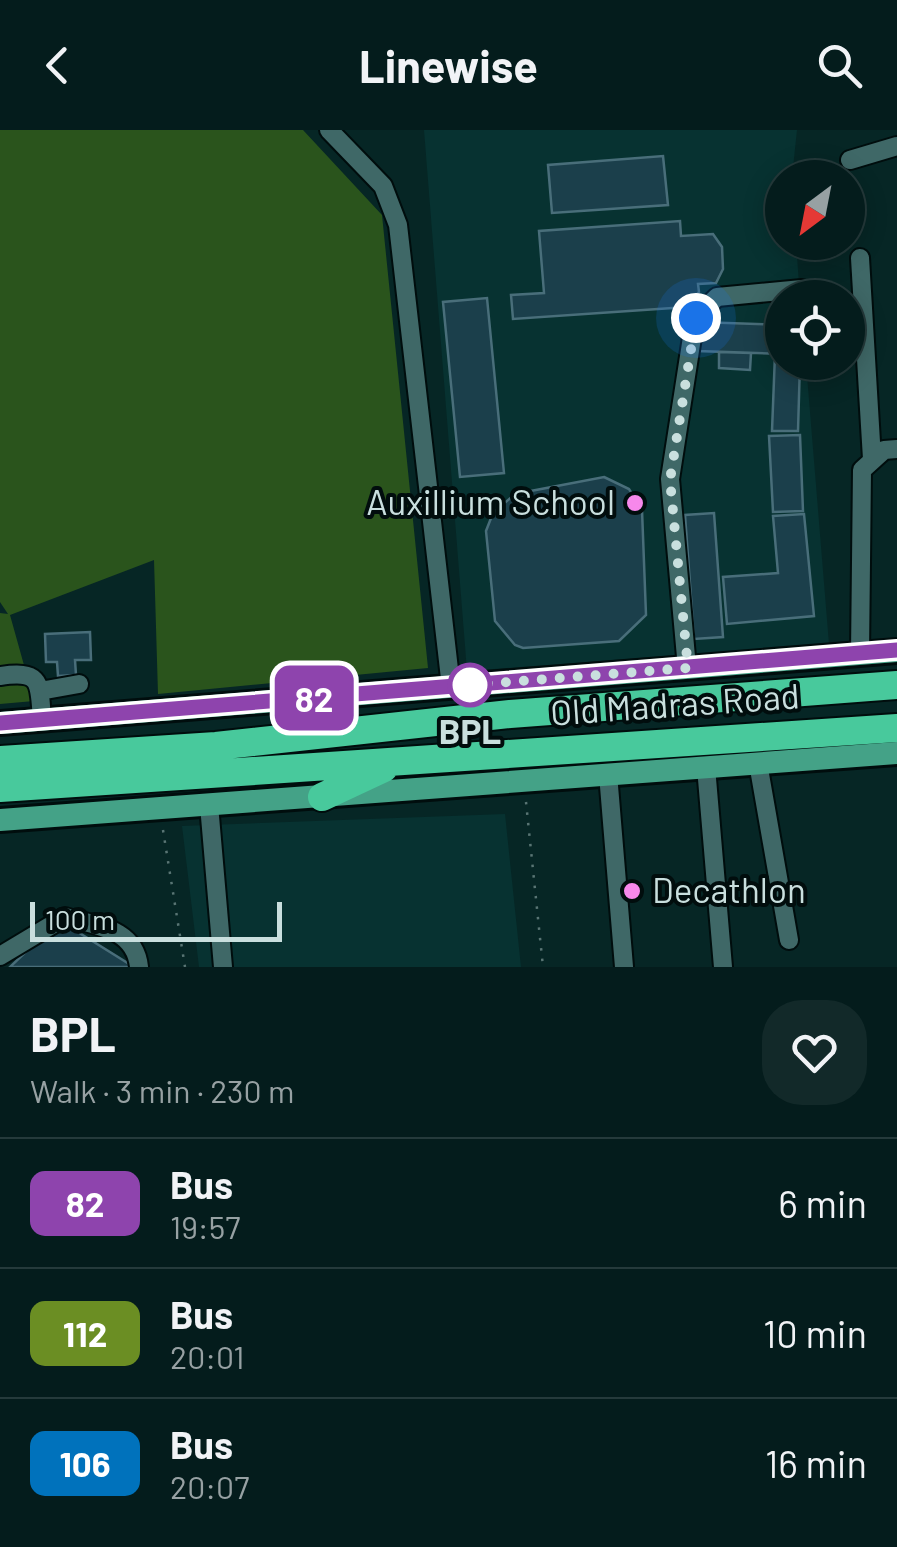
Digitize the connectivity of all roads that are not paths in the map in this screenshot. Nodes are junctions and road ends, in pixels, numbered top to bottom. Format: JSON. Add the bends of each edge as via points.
{"nodes":[{"id":1,"x":329,"y":130,"type":"edge"},
{"id":2,"x":897,"y":146,"type":"edge"},
{"id":3,"x":850,"y":160,"type":"dead end"},
{"id":4,"x":860,"y":260,"type":"edge"},
{"id":5,"x":765,"y":292,"type":"edge"},
{"id":6,"x":897,"y":450,"type":"edge"},
{"id":7,"x":872,"y":459,"type":"junction"},
{"id":8,"x":897,"y":650,"type":"edge"},
{"id":9,"x":860,"y":654,"type":"junction"},
{"id":10,"x":688,"y":668,"type":"junction"},
{"id":11,"x":0,"y":676,"type":"edge"},
{"id":12,"x":79,"y":684,"type":"dead end"},
{"id":13,"x":897,"y":685,"type":"edge"},
{"id":14,"x":451,"y":687,"type":"junction"},
{"id":15,"x":40,"y":691,"type":"junction"},
{"id":16,"x":42,"y":720,"type":"junction"},
{"id":17,"x":0,"y":723,"type":"edge"},
{"id":18,"x":897,"y":728,"type":"edge"},
{"id":19,"x":897,"y":754,"type":"edge"},
{"id":20,"x":0,"y":760,"type":"edge"},
{"id":21,"x":398,"y":760,"type":"junction"},
{"id":22,"x":758,"y":763,"type":"junction"},
{"id":23,"x":706,"y":767,"type":"junction"},
{"id":24,"x":608,"y":774,"type":"junction"},
{"id":25,"x":0,"y":788,"type":"edge"},
{"id":26,"x":322,"y":797,"type":"junction"},
{"id":27,"x":210,"y":805,"type":"junction"},
{"id":28,"x":0,"y":820,"type":"edge"},
{"id":29,"x":789,"y":940,"type":"dead end"},
{"id":30,"x":0,"y":956,"type":"edge"},
{"id":31,"x":139,"y":967,"type":"edge"},
{"id":32,"x":223,"y":967,"type":"edge"},
{"id":33,"x":624,"y":967,"type":"edge"},
{"id":34,"x":722,"y":967,"type":"edge"}],
"edges":[{"from":1,"to":14,"type":"street","via":[[374,172],[398,225]]},
{"from":2,"to":3,"type":"street"},
{"from":4,"to":7,"type":"street"},
{"from":5,"to":10,"type":"street","via":[[717,298],[696,318],[670,480]]},
{"from":6,"to":7,"type":"street"},
{"from":7,"to":9,"type":"street","via":[[862,470]]},
{"from":8,"to":9,"type":"main road","name":"Old Madras Road"},
{"from":9,"to":10,"type":"main road","name":"Old Madras Road"},
{"from":10,"to":14,"type":"main road","name":"Old Madras Road"},
{"from":11,"to":15,"type":"street","via":[[34,678]]},
{"from":12,"to":15,"type":"street"},
{"from":13,"to":20,"type":"highway","name":"Old Madras Road"},
{"from":14,"to":16,"type":"main road","name":"Old Madras Road"},
{"from":15,"to":16,"type":"street"},
{"from":16,"to":17,"type":"main road","name":"Old Madras Road"},
{"from":18,"to":21,"type":"highway","name":"Old Madras Road"},
{"from":19,"to":22,"type":"main road"},
{"from":21,"to":25,"type":"highway","name":"Old Madras Road"},
{"from":21,"to":26,"type":"highway"},
{"from":22,"to":23,"type":"main road"},
{"from":22,"to":29,"type":"street"},
{"from":23,"to":24,"type":"main road"},
{"from":23,"to":34,"type":"street"},
{"from":24,"to":26,"type":"main road"},
{"from":24,"to":33,"type":"street"},
{"from":26,"to":27,"type":"main road"},
{"from":27,"to":28,"type":"main road"},
{"from":27,"to":32,"type":"street"},
{"from":30,"to":31,"type":"street","via":[[65,917],[123,934],[138,951]]}]}
